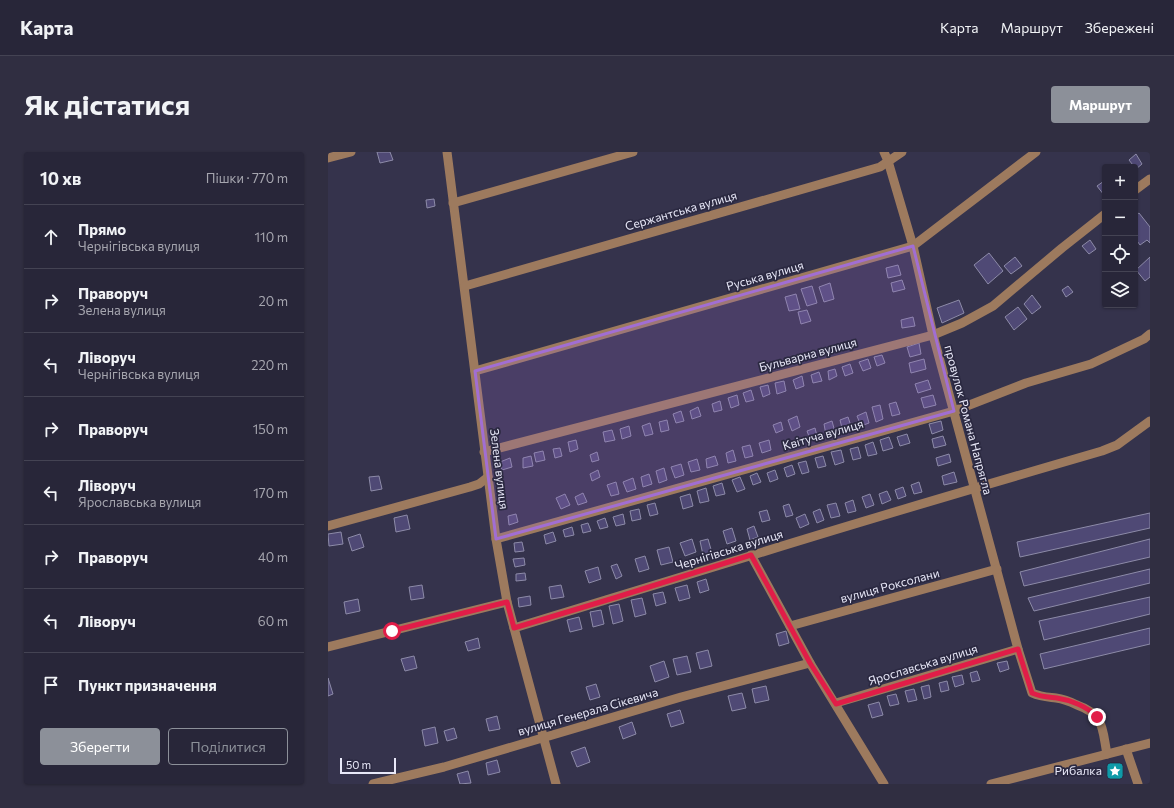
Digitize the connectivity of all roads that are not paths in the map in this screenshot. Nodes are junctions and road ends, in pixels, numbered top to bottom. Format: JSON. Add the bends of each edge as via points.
{"nodes":[{"id":1,"x":351,"y":152,"type":"edge"},
{"id":2,"x":447,"y":152,"type":"edge"},
{"id":3,"x":633,"y":152,"type":"edge"},
{"id":4,"x":884,"y":152,"type":"edge"},
{"id":5,"x":902,"y":152,"type":"edge"},
{"id":6,"x":1036,"y":152,"type":"edge"},
{"id":7,"x":328,"y":158,"type":"edge"},
{"id":8,"x":888,"y":161,"type":"junction"},
{"id":9,"x":1150,"y":179,"type":"edge"},
{"id":10,"x":1138,"y":188,"type":"edge"},
{"id":11,"x":453,"y":203,"type":"junction"},
{"id":12,"x":1102,"y":216,"type":"edge"},
{"id":13,"x":913,"y":246,"type":"junction"},
{"id":14,"x":465,"y":286,"type":"junction"},
{"id":15,"x":933,"y":335,"type":"junction"},
{"id":16,"x":1147,"y":336,"type":"edge"},
{"id":17,"x":1150,"y":347,"type":"edge"},
{"id":18,"x":475,"y":371,"type":"junction"},
{"id":19,"x":954,"y":411,"type":"junction"},
{"id":20,"x":1150,"y":421,"type":"edge"},
{"id":21,"x":484,"y":452,"type":"junction"},
{"id":22,"x":488,"y":477,"type":"junction"},
{"id":23,"x":974,"y":488,"type":"junction"},
{"id":24,"x":328,"y":526,"type":"edge"},
{"id":25,"x":496,"y":539,"type":"junction"},
{"id":26,"x":751,"y":555,"type":"junction"},
{"id":27,"x":997,"y":569,"type":"junction"},
{"id":28,"x":507,"y":602,"type":"junction"},
{"id":29,"x":790,"y":626,"type":"junction"},
{"id":30,"x":514,"y":628,"type":"junction"},
{"id":31,"x":328,"y":647,"type":"edge"},
{"id":32,"x":1018,"y":649,"type":"junction"},
{"id":33,"x":810,"y":663,"type":"junction"},
{"id":34,"x":836,"y":704,"type":"junction"},
{"id":35,"x":543,"y":738,"type":"junction"},
{"id":36,"x":1150,"y":743,"type":"edge"},
{"id":37,"x":1126,"y":749,"type":"junction"},
{"id":38,"x":1107,"y":754,"type":"junction"},
{"id":39,"x":373,"y":784,"type":"edge"},
{"id":40,"x":556,"y":784,"type":"edge"},
{"id":41,"x":884,"y":784,"type":"edge"},
{"id":42,"x":991,"y":784,"type":"edge"},
{"id":43,"x":1138,"y":784,"type":"edge"}],
"edges":[{"from":1,"to":7,"type":"street"},
{"from":2,"to":11,"type":"street","name":"Зелена вулиця"},
{"from":3,"to":11,"type":"street"},
{"from":4,"to":8,"type":"street","name":"провулок Романа Напрягла"},
{"from":5,"to":8,"type":"street","name":"Сержантська вулиця"},
{"from":6,"to":13,"type":"street","name":"Руська вулиця"},
{"from":8,"to":13,"type":"street","name":"провулок Романа Напрягла"},
{"from":8,"to":14,"type":"street","name":"Сержантська вулиця","via":[[880,167]]},
{"from":9,"to":10,"type":"street"},
{"from":11,"to":14,"type":"street","name":"Зелена вулиця"},
{"from":12,"to":15,"type":"street","name":"Бульварна вулиця","via":[[993,306]]},
{"from":13,"to":15,"type":"street","name":"провулок Романа Напрягла"},
{"from":13,"to":18,"type":"street","name":"Руська вулиця"},
{"from":14,"to":18,"type":"street","name":"Зелена вулиця"},
{"from":15,"to":19,"type":"street","name":"провулок Романа Напрягла"},
{"from":15,"to":21,"type":"street","name":"Бульварна вулиця"},
{"from":16,"to":17,"type":"street"},
{"from":16,"to":19,"type":"street","name":"Квітуча вулиця","via":[[1091,364],[1026,383]]},
{"from":18,"to":21,"type":"street","name":"Зелена вулиця"},
{"from":19,"to":23,"type":"street","name":"провулок Романа Напрягла"},
{"from":19,"to":25,"type":"street","name":"Квітуча вулиця"},
{"from":20,"to":23,"type":"street","name":"Чернігівська вулиця","via":[[1117,445],[1102,451]]},
{"from":21,"to":22,"type":"street","name":"Зелена вулиця"},
{"from":22,"to":24,"type":"street","via":[[470,487]]},
{"from":22,"to":25,"type":"street","name":"Зелена вулиця"},
{"from":23,"to":26,"type":"street","name":"Чернігівська вулиця"},
{"from":23,"to":27,"type":"street","name":"провулок Романа Напрягла"},
{"from":25,"to":28,"type":"street","name":"Зелена вулиця"},
{"from":26,"to":29,"type":"street"},
{"from":26,"to":30,"type":"street","name":"Чернігівська вулиця"},
{"from":27,"to":29,"type":"street","name":"вулиця Роксолани"},
{"from":27,"to":32,"type":"street","name":"провулок Романа Напрягла"},
{"from":28,"to":30,"type":"street","name":"Зелена вулиця"},
{"from":28,"to":31,"type":"street"},
{"from":29,"to":33,"type":"street"},
{"from":30,"to":35,"type":"street","name":"Зелена вулиця"},
{"from":32,"to":34,"type":"street","name":"Ярославська вулиця"},
{"from":32,"to":38,"type":"street","name":"провулок Романа Напрягла","via":[[1032,693],[1066,700],[1093,712],[1101,724]]},
{"from":33,"to":34,"type":"street"},
{"from":33,"to":35,"type":"street","name":"вулиця Генерала Сікевича","via":[[681,697]]},
{"from":34,"to":41,"type":"street"},
{"from":35,"to":39,"type":"street","name":"вулиця Генерала Сікевича","via":[[444,767]]},
{"from":35,"to":40,"type":"street","name":"Зелена вулиця"},
{"from":36,"to":37,"type":"street"},
{"from":37,"to":38,"type":"street"},
{"from":37,"to":43,"type":"street"},
{"from":38,"to":42,"type":"street"}]}
